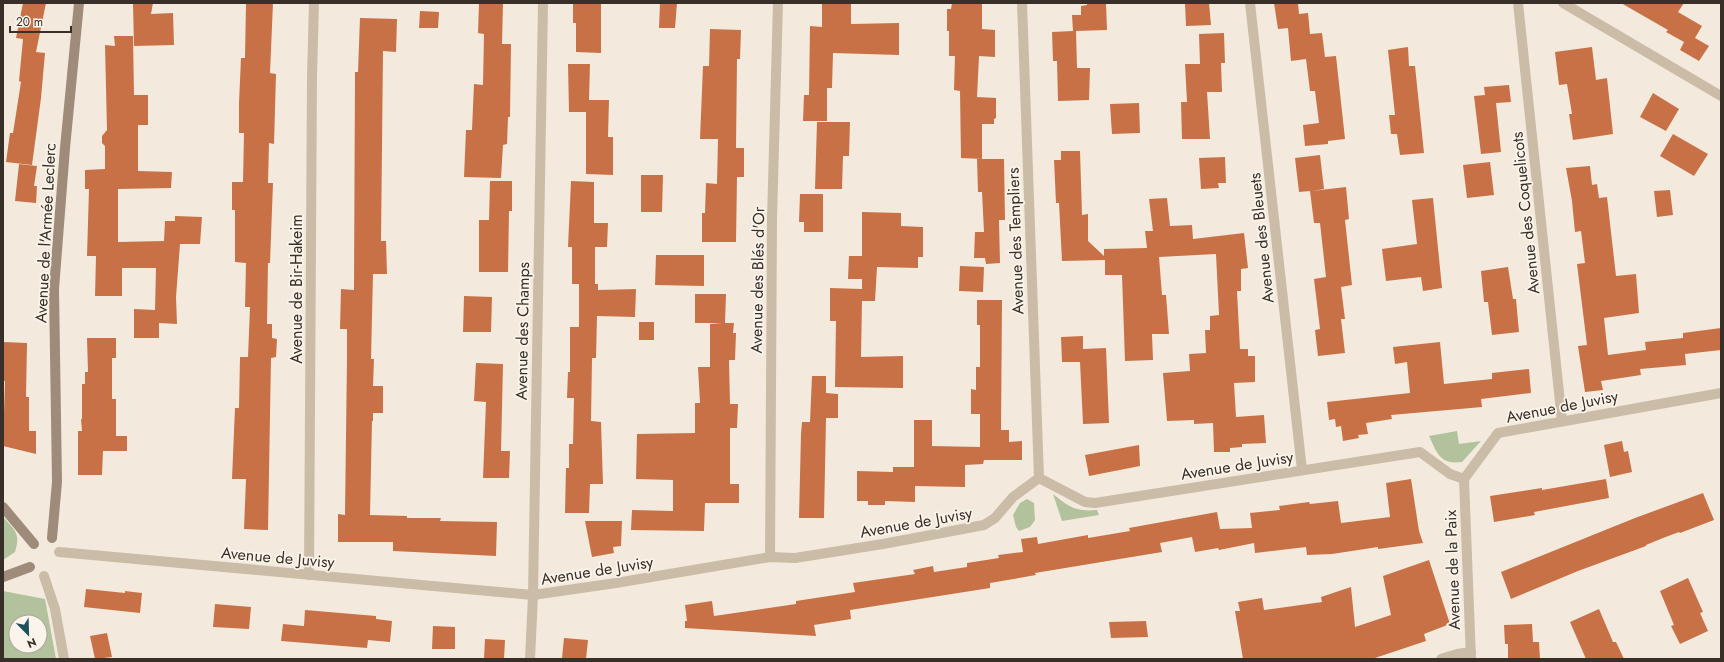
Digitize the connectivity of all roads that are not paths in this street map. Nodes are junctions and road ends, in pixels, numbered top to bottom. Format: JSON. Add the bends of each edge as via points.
{"nodes":[{"id":1,"x":79,"y":3,"type":"edge"},
{"id":2,"x":314,"y":3,"type":"edge"},
{"id":3,"x":543,"y":3,"type":"edge"},
{"id":4,"x":778,"y":3,"type":"edge"},
{"id":5,"x":1022,"y":3,"type":"edge"},
{"id":6,"x":1250,"y":3,"type":"edge"},
{"id":7,"x":1518,"y":3,"type":"edge"},
{"id":8,"x":1563,"y":3,"type":"edge"},
{"id":9,"x":1721,"y":96,"type":"edge"},
{"id":10,"x":1721,"y":393,"type":"edge"},
{"id":11,"x":1562,"y":421,"type":"junction"},
{"id":12,"x":1302,"y":470,"type":"junction"},
{"id":13,"x":1039,"y":478,"type":"junction"},
{"id":14,"x":1464,"y":479,"type":"junction"},
{"id":15,"x":3,"y":507,"type":"edge"},
{"id":16,"x":52,"y":538,"type":"dead end"},
{"id":17,"x":34,"y":544,"type":"dead end"},
{"id":18,"x":60,"y":552,"type":"dead end"},
{"id":19,"x":770,"y":557,"type":"junction"},
{"id":20,"x":30,"y":567,"type":"dead end"},
{"id":21,"x":309,"y":575,"type":"junction"},
{"id":22,"x":44,"y":576,"type":"dead end"},
{"id":23,"x":3,"y":577,"type":"edge"},
{"id":24,"x":533,"y":595,"type":"junction"},
{"id":25,"x":1471,"y":656,"type":"edge"},
{"id":26,"x":64,"y":659,"type":"edge"},
{"id":27,"x":530,"y":659,"type":"edge"},
{"id":28,"x":1441,"y":659,"type":"edge"}],
"edges":[{"from":1,"to":16,"type":"street","name":"Avenue de l'Armée Leclerc","via":[[54,289],[57,482]]},
{"from":2,"to":21,"type":"street","name":"Avenue de Bir-Hakeim"},
{"from":3,"to":24,"type":"street","name":"Avenue des Champs"},
{"from":4,"to":19,"type":"street","name":"Avenue des Blés d'Or","via":[[772,219]]},
{"from":5,"to":13,"type":"street","name":"Avenue des Templiers"},
{"from":6,"to":12,"type":"street","name":"Avenue des Bleuets"},
{"from":7,"to":11,"type":"street","name":"Avenue des Coquelicots"},
{"from":8,"to":9,"type":"street"},
{"from":10,"to":11,"type":"street","name":"Avenue de Juvisy"},
{"from":11,"to":14,"type":"street","name":"Avenue de Juvisy","via":[[1498,434]]},
{"from":12,"to":13,"type":"street","name":"Avenue de Juvisy","via":[[1095,503],[1085,502]]},
{"from":12,"to":14,"type":"street","name":"Avenue de Juvisy","via":[[1420,452],[1450,474]]},
{"from":13,"to":19,"type":"street","name":"Avenue de Juvisy","via":[[1013,497],[995,518],[984,525],[802,557]]},
{"from":14,"to":25,"type":"street","name":"Avenue de la Paix"},
{"from":15,"to":17,"type":"street"},
{"from":18,"to":21,"type":"street","name":"Avenue de Juvisy"},
{"from":19,"to":24,"type":"street","name":"Avenue de Juvisy"},
{"from":20,"to":23,"type":"street"},
{"from":21,"to":24,"type":"street","name":"Avenue de Juvisy"},
{"from":22,"to":26,"type":"street","via":[[55,610]]},
{"from":24,"to":27,"type":"street","name":"Avenue des Champs"},
{"from":25,"to":28,"type":"street","via":[[1457,654]]}]}
